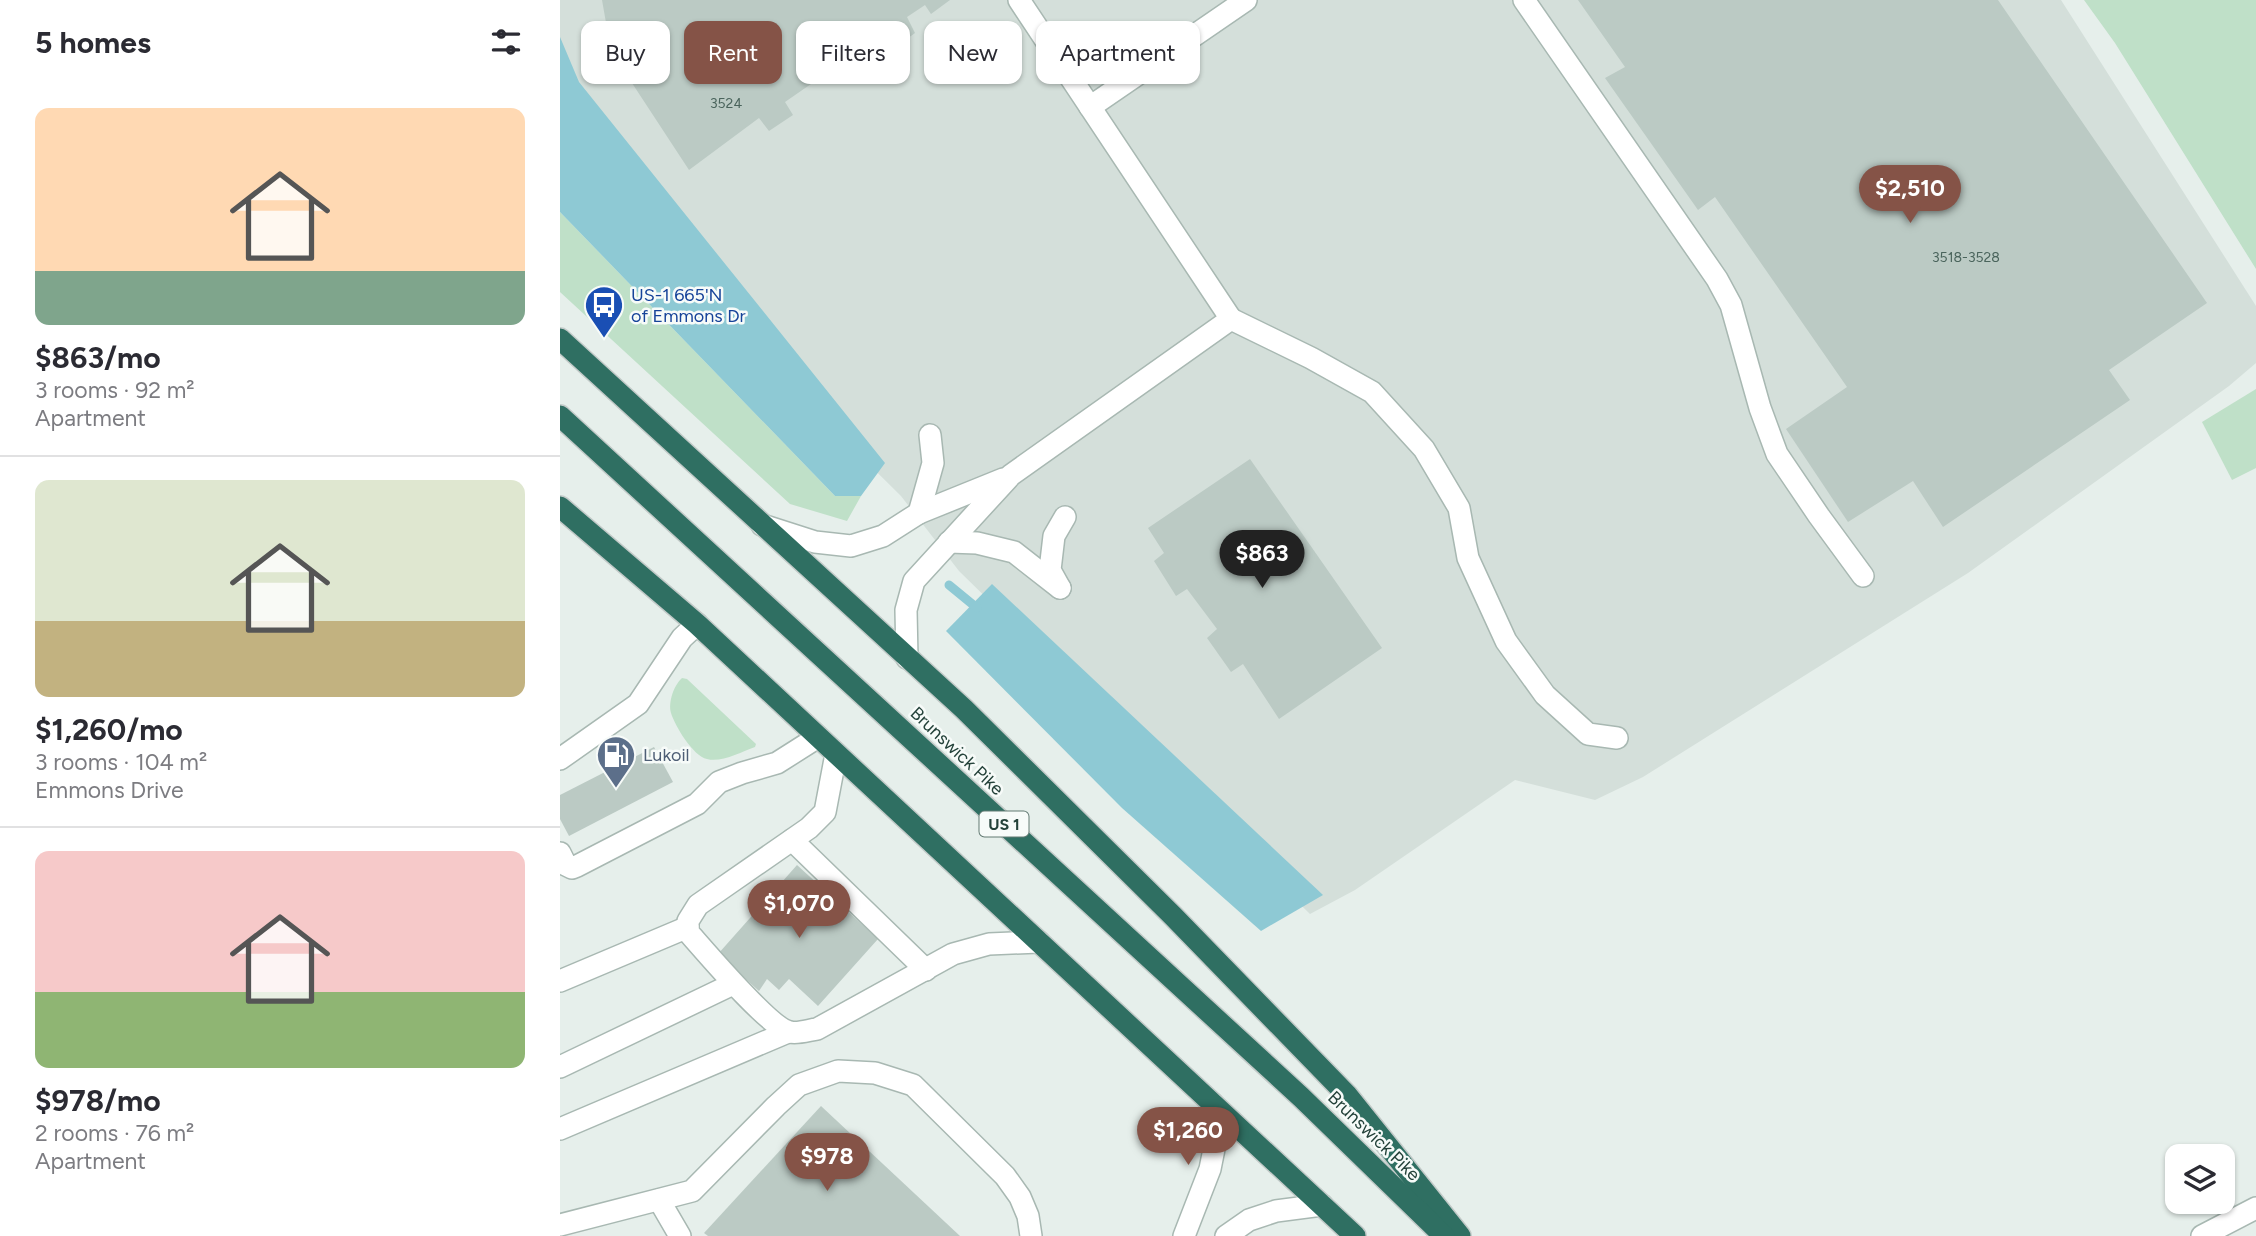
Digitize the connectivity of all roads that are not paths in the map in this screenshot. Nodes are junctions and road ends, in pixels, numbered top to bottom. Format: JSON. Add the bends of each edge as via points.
{"nodes":[{"id":1,"x":1019,"y":0,"type":"edge"},
{"id":2,"x":1246,"y":0,"type":"edge"},
{"id":3,"x":1524,"y":0,"type":"edge"},
{"id":4,"x":1090,"y":107,"type":"junction"},
{"id":5,"x":1231,"y":319,"type":"junction"},
{"id":6,"x":560,"y":339,"type":"edge"},
{"id":7,"x":560,"y":416,"type":"edge"},
{"id":8,"x":930,"y":435,"type":"dead end"},
{"id":9,"x":1011,"y":475,"type":"junction"},
{"id":10,"x":560,"y":508,"type":"edge"},
{"id":11,"x":919,"y":513,"type":"junction"},
{"id":12,"x":1065,"y":517,"type":"dead end"},
{"id":13,"x":761,"y":525,"type":"junction"},
{"id":14,"x":949,"y":542,"type":"junction"},
{"id":15,"x":1863,"y":576,"type":"dead end"},
{"id":16,"x":697,"y":624,"type":"junction"},
{"id":17,"x":907,"y":658,"type":"junction"},
{"id":18,"x":818,"y":737,"type":"junction"},
{"id":19,"x":1617,"y":738,"type":"dead end"},
{"id":20,"x":836,"y":754,"type":"junction"},
{"id":21,"x":560,"y":759,"type":"edge"},
{"id":22,"x":792,"y":839,"type":"junction"},
{"id":23,"x":560,"y":853,"type":"edge"},
{"id":24,"x":688,"y":927,"type":"junction"},
{"id":25,"x":1039,"y":942,"type":"junction"},
{"id":26,"x":926,"y":970,"type":"junction"},
{"id":27,"x":560,"y":981,"type":"edge"},
{"id":28,"x":733,"y":984,"type":"junction"},
{"id":29,"x":788,"y":1032,"type":"junction"},
{"id":30,"x":560,"y":1067,"type":"edge"},
{"id":31,"x":1212,"y":1103,"type":"junction"},
{"id":32,"x":560,"y":1129,"type":"edge"},
{"id":33,"x":659,"y":1200,"type":"junction"},
{"id":34,"x":1322,"y":1205,"type":"junction"},
{"id":35,"x":2256,"y":1208,"type":"edge"},
{"id":36,"x":560,"y":1225,"type":"edge"},
{"id":37,"x":680,"y":1236,"type":"edge"},
{"id":38,"x":1031,"y":1236,"type":"edge"},
{"id":39,"x":1184,"y":1236,"type":"edge"},
{"id":40,"x":1226,"y":1236,"type":"edge"},
{"id":41,"x":1355,"y":1236,"type":"edge"},
{"id":42,"x":1444,"y":1236,"type":"edge"},
{"id":43,"x":1460,"y":1236,"type":"edge"},
{"id":44,"x":2202,"y":1236,"type":"edge"}],
"edges":[{"from":1,"to":4,"type":"street"},
{"from":2,"to":4,"type":"street"},
{"from":3,"to":15,"type":"street","via":[[1717,278],[1731,305],[1777,454]]},
{"from":4,"to":5,"type":"street"},
{"from":5,"to":9,"type":"street"},
{"from":5,"to":19,"type":"street","via":[[1372,392],[1399,421],[1424,449],[1458,508],[1468,558],[1506,641],[1545,695],[1588,734]]},
{"from":6,"to":13,"type":"highway"},
{"from":7,"to":42,"type":"highway","name":"Brunswick Pike","number":"US 1","via":[[1301,1097]]},
{"from":8,"to":11,"type":"street","via":[[933,463]]},
{"from":9,"to":11,"type":"street"},
{"from":9,"to":14,"type":"street"},
{"from":10,"to":16,"type":"highway"},
{"from":11,"to":13,"type":"street","via":[[883,536],[851,546],[815,542]]},
{"from":12,"to":14,"type":"street","via":[[1054,536],[1051,570],[1060,588],[1014,552]]},
{"from":13,"to":17,"type":"highway"},
{"from":14,"to":17,"type":"street","via":[[914,581],[906,610]]},
{"from":16,"to":18,"type":"highway"},
{"from":16,"to":21,"type":"street","via":[[682,638],[638,704]]},
{"from":17,"to":43,"type":"highway","via":[[1173,916],[1347,1095]]},
{"from":18,"to":20,"type":"highway"},
{"from":18,"to":23,"type":"street","via":[[778,763],[719,782],[697,804],[577,866],[566,865]]},
{"from":20,"to":22,"type":"street","via":[[825,812]]},
{"from":20,"to":25,"type":"highway"},
{"from":22,"to":24,"type":"street","via":[[698,905]]},
{"from":22,"to":26,"type":"street"},
{"from":24,"to":27,"type":"street"},
{"from":24,"to":28,"type":"street"},
{"from":25,"to":26,"type":"street","via":[[989,944],[953,954]]},
{"from":25,"to":31,"type":"highway"},
{"from":26,"to":29,"type":"street","via":[[817,1029]]},
{"from":28,"to":29,"type":"street"},
{"from":28,"to":30,"type":"street"},
{"from":29,"to":32,"type":"street"},
{"from":31,"to":34,"type":"highway"},
{"from":31,"to":39,"type":"street","via":[[1210,1169]]},
{"from":33,"to":36,"type":"street"},
{"from":33,"to":37,"type":"street"},
{"from":33,"to":38,"type":"street","via":[[692,1191],[799,1085],[838,1071],[875,1073],[913,1085],[1005,1176],[1020,1197]]},
{"from":34,"to":40,"type":"street","via":[[1276,1210],[1249,1220]]},
{"from":34,"to":41,"type":"highway"},
{"from":35,"to":44,"type":"street"}]}
